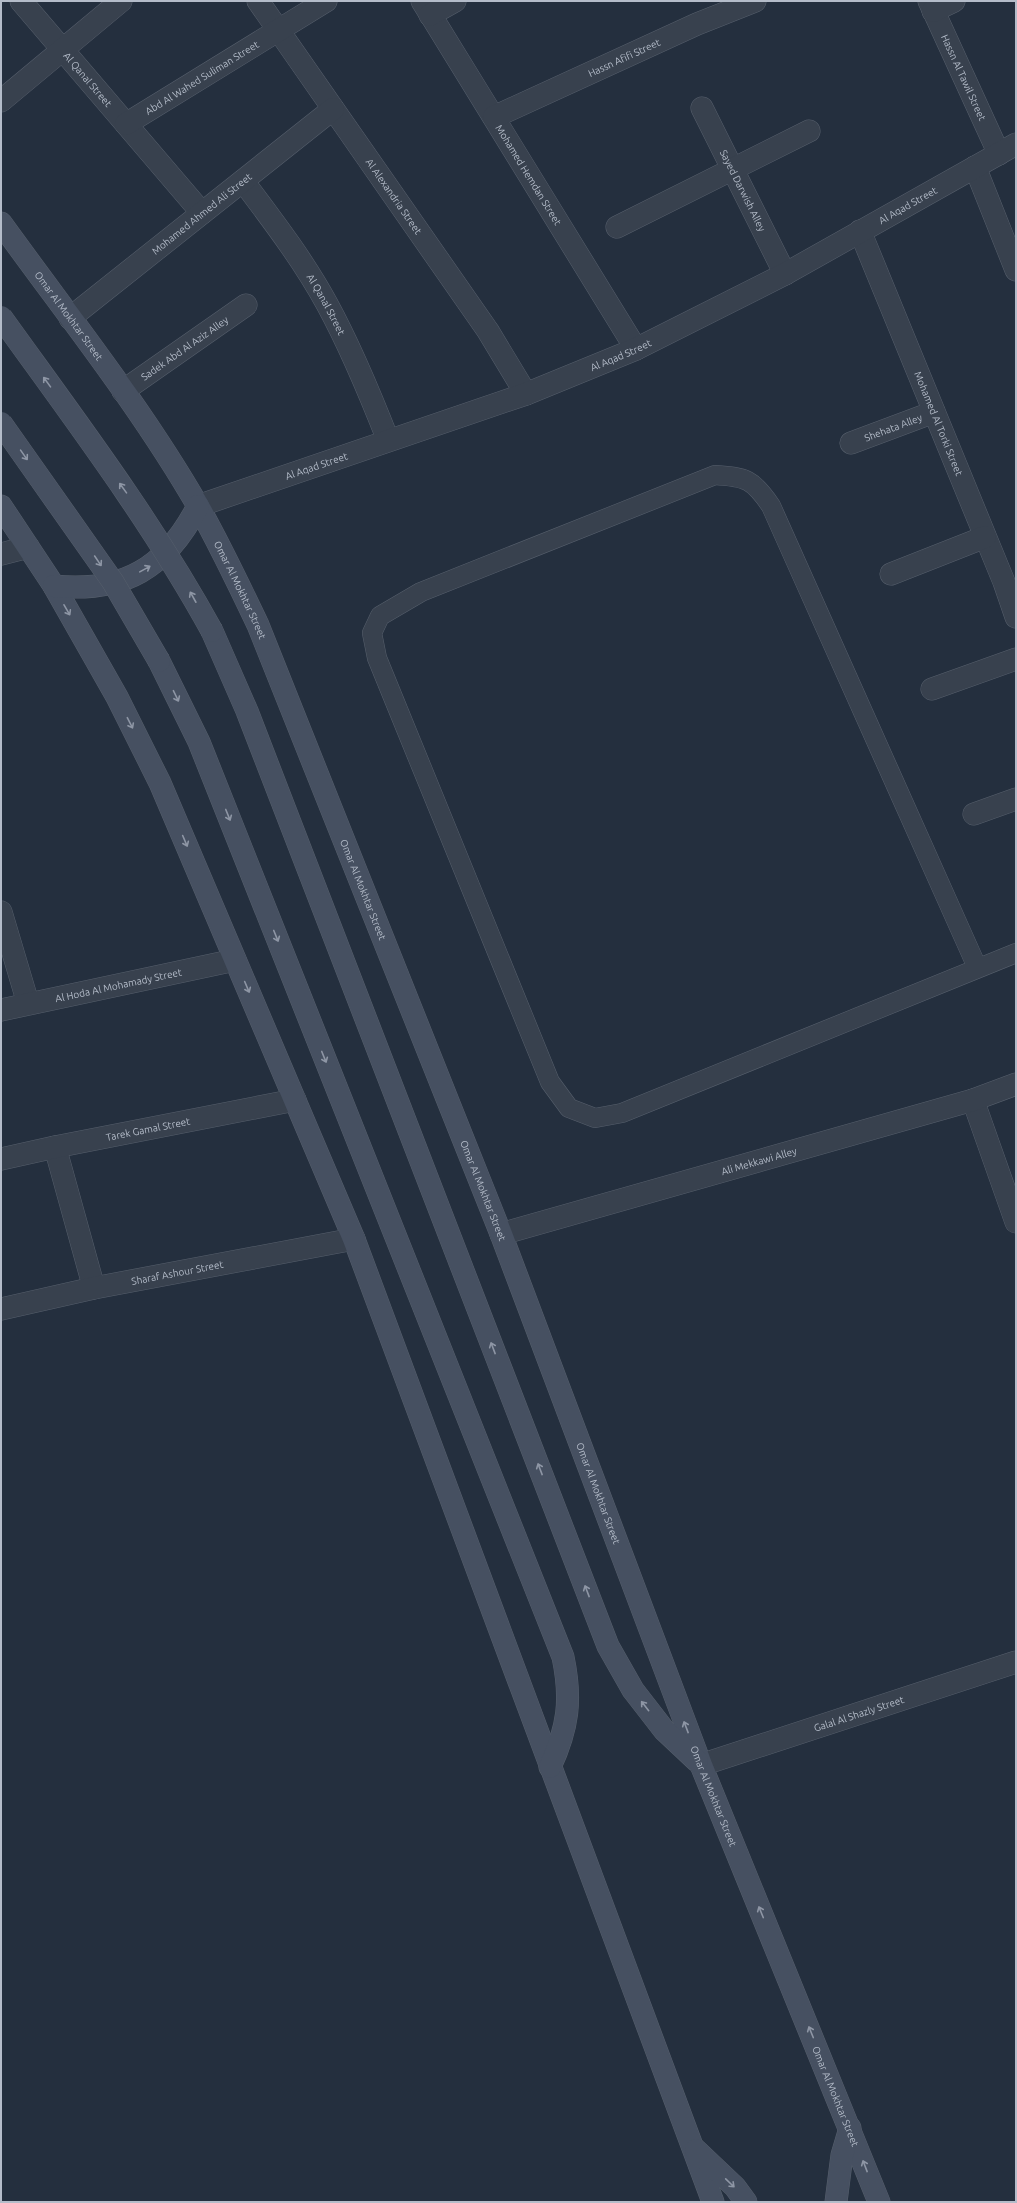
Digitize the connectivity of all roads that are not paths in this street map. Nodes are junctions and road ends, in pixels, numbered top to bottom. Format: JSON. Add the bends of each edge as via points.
{"nodes":[{"id":1,"x":20,"y":1,"type":"edge"},
{"id":2,"x":121,"y":1,"type":"edge"},
{"id":3,"x":258,"y":1,"type":"edge"},
{"id":4,"x":326,"y":1,"type":"edge"},
{"id":5,"x":455,"y":1,"type":"edge"},
{"id":6,"x":755,"y":1,"type":"edge"},
{"id":7,"x":954,"y":1,"type":"edge"},
{"id":8,"x":931,"y":6,"type":"edge"},
{"id":9,"x":426,"y":8,"type":"edge"},
{"id":10,"x":278,"y":32,"type":"junction"},
{"id":11,"x":62,"y":50,"type":"junction"},
{"id":12,"x":1,"y":101,"type":"edge"},
{"id":13,"x":702,"y":108,"type":"dead end"},
{"id":14,"x":333,"y":109,"type":"junction"},
{"id":15,"x":494,"y":118,"type":"junction"},
{"id":16,"x":126,"y":124,"type":"junction"},
{"id":17,"x":809,"y":131,"type":"dead end"},
{"id":18,"x":1008,"y":149,"type":"edge"},
{"id":19,"x":975,"y":167,"type":"junction"},
{"id":20,"x":733,"y":170,"type":"junction"},
{"id":21,"x":243,"y":181,"type":"junction"},
{"id":22,"x":202,"y":213,"type":"junction"},
{"id":23,"x":1,"y":223,"type":"edge"},
{"id":24,"x":617,"y":227,"type":"dead end"},
{"id":25,"x":860,"y":231,"type":"junction"},
{"id":26,"x":1016,"y":270,"type":"edge"},
{"id":27,"x":785,"y":274,"type":"junction"},
{"id":28,"x":246,"y":305,"type":"dead end"},
{"id":29,"x":1,"y":317,"type":"edge"},
{"id":30,"x":70,"y":318,"type":"junction"},
{"id":31,"x":636,"y":349,"type":"junction"},
{"id":32,"x":123,"y":391,"type":"junction"},
{"id":33,"x":526,"y":394,"type":"junction"},
{"id":34,"x":934,"y":412,"type":"junction"},
{"id":35,"x":1,"y":423,"type":"edge"},
{"id":36,"x":388,"y":440,"type":"junction"},
{"id":37,"x":851,"y":443,"type":"dead end"},
{"id":38,"x":1,"y":506,"type":"edge"},
{"id":39,"x":198,"y":506,"type":"junction"},
{"id":40,"x":985,"y":537,"type":"junction"},
{"id":41,"x":28,"y":547,"type":"junction"},
{"id":42,"x":1,"y":554,"type":"edge"},
{"id":43,"x":891,"y":574,"type":"dead end"},
{"id":44,"x":1010,"y":580,"type":"edge"},
{"id":45,"x":54,"y":586,"type":"junction"},
{"id":46,"x":1016,"y":617,"type":"edge"},
{"id":47,"x":1016,"y":659,"type":"edge"},
{"id":48,"x":932,"y":689,"type":"dead end"},
{"id":49,"x":1016,"y":799,"type":"edge"},
{"id":50,"x":974,"y":814,"type":"dead end"},
{"id":51,"x":1,"y":912,"type":"edge"},
{"id":52,"x":1016,"y":953,"type":"edge"},
{"id":53,"x":235,"y":960,"type":"junction"},
{"id":54,"x":977,"y":968,"type":"junction"},
{"id":55,"x":28,"y":1003,"type":"junction"},
{"id":56,"x":1,"y":1010,"type":"edge"},
{"id":57,"x":1016,"y":1084,"type":"edge"},
{"id":58,"x":295,"y":1100,"type":"junction"},
{"id":59,"x":973,"y":1100,"type":"junction"},
{"id":60,"x":55,"y":1147,"type":"junction"},
{"id":61,"x":1,"y":1160,"type":"edge"},
{"id":62,"x":1014,"y":1213,"type":"edge"},
{"id":63,"x":501,"y":1234,"type":"junction"},
{"id":64,"x":354,"y":1239,"type":"junction"},
{"id":65,"x":94,"y":1288,"type":"junction"},
{"id":66,"x":1,"y":1309,"type":"edge"},
{"id":67,"x":1016,"y":1662,"type":"edge"},
{"id":68,"x":701,"y":1765,"type":"junction"},
{"id":69,"x":550,"y":1768,"type":"junction"},
{"id":70,"x":850,"y":2128,"type":"junction"},
{"id":71,"x":692,"y":2146,"type":"junction"},
{"id":72,"x":713,"y":2202,"type":"edge"},
{"id":73,"x":746,"y":2202,"type":"edge"},
{"id":74,"x":836,"y":2202,"type":"edge"},
{"id":75,"x":879,"y":2202,"type":"edge"}],
"edges":[{"from":1,"to":11,"type":"street","name":"Al Qanal Street"},
{"from":2,"to":11,"type":"street"},
{"from":3,"to":10,"type":"street","name":"Al Alexandria Street"},
{"from":4,"to":10,"type":"street","name":"Abd Al Wahed Suliman Street"},
{"from":5,"to":9,"type":"street"},
{"from":6,"to":15,"type":"street","name":"Hassn Afifi Street","via":[[697,24]]},
{"from":7,"to":8,"type":"street"},
{"from":8,"to":18,"type":"street","name":"Hassn Al Tawil Street"},
{"from":9,"to":15,"type":"street","name":"Mohamed Hemdan Street"},
{"from":10,"to":14,"type":"street","name":"Al Alexandria Street"},
{"from":10,"to":16,"type":"street","name":"Abd Al Wahed Suliman Street"},
{"from":11,"to":12,"type":"street"},
{"from":11,"to":16,"type":"street","name":"Al Qanal Street"},
{"from":13,"to":20,"type":"street","name":"Sayed Darwish Alley"},
{"from":14,"to":21,"type":"street","name":"Mohamed Ahmed Ali Street"},
{"from":14,"to":33,"type":"street","name":"Al Alexandria Street","via":[[488,331]]},
{"from":15,"to":31,"type":"street","name":"Mohamed Hemdan Street"},
{"from":16,"to":22,"type":"street","name":"Al Qanal Street"},
{"from":17,"to":20,"type":"street"},
{"from":18,"to":19,"type":"street","name":"Al Aqad Street"},
{"from":19,"to":25,"type":"street","name":"Al Aqad Street"},
{"from":19,"to":26,"type":"street"},
{"from":20,"to":24,"type":"street"},
{"from":20,"to":27,"type":"street","name":"Sayed Darwish Alley"},
{"from":21,"to":22,"type":"street","name":"Mohamed Ahmed Ali Street"},
{"from":21,"to":36,"type":"street","name":"Al Qanal Street","via":[[288,240],[327,304],[360,370]]},
{"from":22,"to":30,"type":"street","name":"Mohamed Ahmed Ali Street"},
{"from":23,"to":30,"type":"main road","name":"Omar Al Mokhtar Street"},
{"from":25,"to":27,"type":"street","name":"Al Aqad Street"},
{"from":25,"to":34,"type":"street","name":"Mohamed Al Torki Street"},
{"from":27,"to":31,"type":"street","name":"Al Aqad Street"},
{"from":28,"to":32,"type":"street","name":"Sadek Abd Al Aziz Alley"},
{"from":68,"to":29,"type":"main road","one_way":true,"bridge":true,"via":[[664,1730],[633,1690],[608,1646],[250,718],[212,631],[137,507]]},
{"from":30,"to":32,"type":"main road","name":"Omar Al Mokhtar Street"},
{"from":31,"to":33,"type":"street","name":"Al Aqad Street"},
{"from":32,"to":39,"type":"main road","name":"Omar Al Mokhtar Street"},
{"from":33,"to":36,"type":"street","name":"Al Aqad Street"},
{"from":34,"to":37,"type":"street","name":"Shehata Alley"},
{"from":34,"to":40,"type":"street","name":"Mohamed Al Torki Street"},
{"from":35,"to":69,"type":"main road","one_way":true,"bridge":true,"via":[[113,582],[159,661],[199,742],[563,1657],[568,1680],[568,1710],[560,1747]]},
{"from":36,"to":39,"type":"street","name":"Al Aqad Street"},
{"from":38,"to":41,"type":"main road"},
{"from":45,"to":39,"type":"main road","one_way":true,"via":[[104,586],[129,578],[151,566],[171,549],[186,529]]},
{"from":39,"to":63,"type":"main road","name":"Omar Al Mokhtar Street","via":[[234,574],[280,676]]},
{"from":40,"to":43,"type":"street"},
{"from":40,"to":44,"type":"street","name":"Mohamed Al Torki Street"},
{"from":41,"to":42,"type":"street"},
{"from":41,"to":45,"type":"main road"},
{"from":44,"to":46,"type":"street","name":"Mohamed Al Torki Street"},
{"from":45,"to":53,"type":"main road","one_way":true,"via":[[117,697],[160,783]]},
{"from":47,"to":48,"type":"street"},
{"from":49,"to":50,"type":"street"},
{"from":51,"to":55,"type":"street"},
{"from":52,"to":54,"type":"lane"},
{"from":53,"to":55,"type":"street","name":"Al Hoda Al Mohamady Street"},
{"from":53,"to":58,"type":"main road","one_way":true},
{"from":54,"to":54,"type":"lane","via":[[622,1113],[595,1118],[569,1108],[550,1082],[377,658],[372,633],[380,616],[421,592],[715,475],[739,476],[758,487],[771,506]]},
{"from":55,"to":56,"type":"street","name":"Al Hoda Al Mohamady Street"},
{"from":57,"to":59,"type":"street","name":"Ali Mekkawi Alley"},
{"from":58,"to":60,"type":"street","name":"Tarek Gamal Street"},
{"from":58,"to":64,"type":"main road"},
{"from":59,"to":62,"type":"street"},
{"from":59,"to":63,"type":"street","name":"Ali Mekkawi Alley"},
{"from":60,"to":61,"type":"street","name":"Tarek Gamal Street"},
{"from":60,"to":65,"type":"street"},
{"from":68,"to":63,"type":"main road","name":"Omar Al Mokhtar Street","one_way":true},
{"from":64,"to":65,"type":"street","name":"Sharaf Ashour Street"},
{"from":64,"to":69,"type":"main road"},
{"from":65,"to":66,"type":"street","name":"Sharaf Ashour Street"},
{"from":67,"to":68,"type":"street","name":"Galal Al Shazly Street"},
{"from":70,"to":68,"type":"main road","name":"Omar Al Mokhtar Street","one_way":true},
{"from":69,"to":71,"type":"main road"},
{"from":70,"to":74,"type":"main road","via":[[842,2156]]},
{"from":75,"to":70,"type":"main road","name":"Omar Al Mokhtar Street","one_way":true},
{"from":71,"to":72,"type":"main road"},
{"from":71,"to":73,"type":"main road","one_way":true,"via":[[735,2187]]}]}
